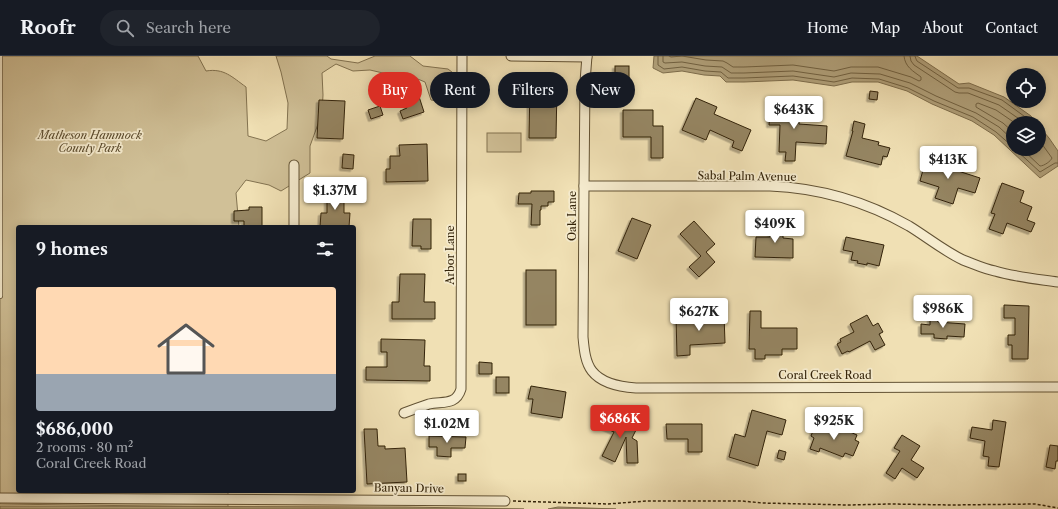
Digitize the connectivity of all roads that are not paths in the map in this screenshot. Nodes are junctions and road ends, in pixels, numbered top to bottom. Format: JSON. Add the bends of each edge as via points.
{"nodes":[{"id":1,"x":0,"y":56,"type":"edge"},
{"id":2,"x":462,"y":56,"type":"edge"},
{"id":3,"x":511,"y":56,"type":"edge"},
{"id":4,"x":587,"y":57,"type":"edge"},
{"id":5,"x":294,"y":165,"type":"dead end"},
{"id":6,"x":584,"y":186,"type":"junction"},
{"id":7,"x":294,"y":225,"type":"edge"},
{"id":8,"x":1058,"y":282,"type":"edge"},
{"id":9,"x":0,"y":296,"type":"edge"},
{"id":10,"x":595,"y":374,"type":"joint"},
{"id":11,"x":1058,"y":387,"type":"edge"},
{"id":12,"x":404,"y":413,"type":"dead end"},
{"id":13,"x":294,"y":495,"type":"edge"},
{"id":14,"x":0,"y":498,"type":"edge"},
{"id":15,"x":505,"y":501,"type":"road end"}],
"edges":[{"from":1,"to":9,"type":"lane"},
{"from":2,"to":12,"type":"street","name":"Arbor Lane","via":[[461,389],[452,401],[428,404]]},
{"from":3,"to":4,"type":"street"},
{"from":4,"to":6,"type":"street","name":"Oak Lane"},
{"from":5,"to":7,"type":"street"},
{"from":6,"to":8,"type":"street","name":"Sabal Palm Avenue","via":[[770,186],[819,192],[886,214],[955,256],[989,270]]},
{"from":6,"to":10,"type":"street","name":"Oak Lane","via":[[583,337],[588,363]]},
{"from":10,"to":11,"type":"street","name":"Coral Creek Road","via":[[619,386],[636,388]]},
{"from":13,"to":14,"type":"street","name":"Banyan Drive"},
{"from":13,"to":15,"type":"street","name":"Banyan Drive"}]}
